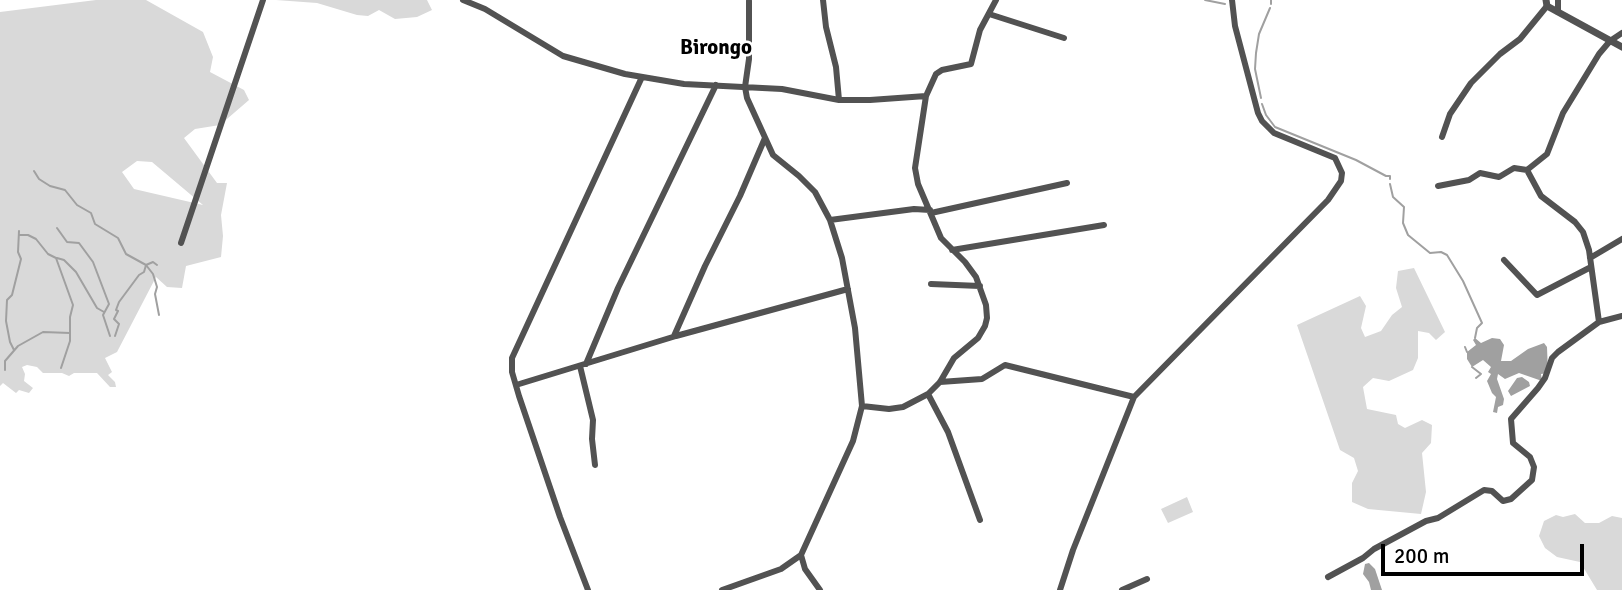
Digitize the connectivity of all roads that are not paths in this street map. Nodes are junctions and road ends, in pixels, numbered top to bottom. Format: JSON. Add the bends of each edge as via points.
{"nodes":[{"id":1,"x":263,"y":0,"type":"edge"},
{"id":2,"x":463,"y":0,"type":"edge"},
{"id":3,"x":823,"y":0,"type":"edge"},
{"id":4,"x":996,"y":0,"type":"edge"},
{"id":5,"x":1559,"y":0,"type":"edge"},
{"id":6,"x":748,"y":1,"type":"edge"},
{"id":7,"x":1233,"y":1,"type":"edge"},
{"id":8,"x":1546,"y":3,"type":"edge"},
{"id":9,"x":1558,"y":12,"type":"junction"},
{"id":10,"x":989,"y":14,"type":"junction"},
{"id":11,"x":1622,"y":33,"type":"edge"},
{"id":12,"x":1064,"y":38,"type":"dead end"},
{"id":13,"x":1611,"y":41,"type":"junction"},
{"id":14,"x":1622,"y":47,"type":"edge"},
{"id":15,"x":642,"y":77,"type":"junction"},
{"id":16,"x":716,"y":85,"type":"junction"},
{"id":17,"x":745,"y":87,"type":"junction"},
{"id":18,"x":926,"y":96,"type":"junction"},
{"id":19,"x":839,"y":100,"type":"junction"},
{"id":20,"x":1442,"y":137,"type":"dead end"},
{"id":21,"x":765,"y":138,"type":"junction"},
{"id":22,"x":1527,"y":170,"type":"junction"},
{"id":23,"x":1067,"y":183,"type":"dead end"},
{"id":24,"x":1438,"y":186,"type":"dead end"},
{"id":25,"x":931,"y":211,"type":"junction"},
{"id":26,"x":830,"y":219,"type":"junction"},
{"id":27,"x":1104,"y":225,"type":"dead end"},
{"id":28,"x":1622,"y":239,"type":"edge"},
{"id":29,"x":181,"y":243,"type":"dead end"},
{"id":30,"x":952,"y":250,"type":"junction"},
{"id":31,"x":1590,"y":258,"type":"junction"},
{"id":32,"x":1504,"y":260,"type":"dead end"},
{"id":33,"x":1591,"y":267,"type":"junction"},
{"id":34,"x":931,"y":284,"type":"dead end"},
{"id":35,"x":980,"y":286,"type":"junction"},
{"id":36,"x":848,"y":289,"type":"junction"},
{"id":37,"x":1622,"y":316,"type":"edge"},
{"id":38,"x":1599,"y":322,"type":"junction"},
{"id":39,"x":673,"y":337,"type":"junction"},
{"id":40,"x":583,"y":365,"type":"junction"},
{"id":41,"x":940,"y":382,"type":"junction"},
{"id":42,"x":516,"y":385,"type":"junction"},
{"id":43,"x":928,"y":394,"type":"junction"},
{"id":44,"x":1134,"y":397,"type":"junction"},
{"id":45,"x":862,"y":406,"type":"junction"},
{"id":46,"x":594,"y":465,"type":"dead end"},
{"id":47,"x":980,"y":520,"type":"dead end"},
{"id":48,"x":801,"y":555,"type":"junction"},
{"id":49,"x":1328,"y":577,"type":"dead end"},
{"id":50,"x":1147,"y":579,"type":"dead end"},
{"id":51,"x":588,"y":590,"type":"edge"},
{"id":52,"x":722,"y":590,"type":"edge"},
{"id":53,"x":820,"y":590,"type":"edge"},
{"id":54,"x":1060,"y":590,"type":"edge"},
{"id":55,"x":1122,"y":590,"type":"edge"}],
"edges":[{"from":1,"to":29,"type":"street"},
{"from":2,"to":15,"type":"street","via":[[564,56]]},
{"from":3,"to":19,"type":"street"},
{"from":4,"to":10,"type":"street"},
{"from":5,"to":9,"type":"street"},
{"from":6,"to":17,"type":"street"},
{"from":7,"to":44,"type":"street","via":[[1235,26],[1262,121],[1274,133],[1335,158],[1341,181],[1328,200]]},
{"from":8,"to":9,"type":"street"},
{"from":8,"to":20,"type":"street","via":[[1520,39],[1471,83],[1450,114]]},
{"from":9,"to":13,"type":"street"},
{"from":10,"to":12,"type":"street"},
{"from":10,"to":18,"type":"street","via":[[978,34],[971,64],[936,74]]},
{"from":11,"to":13,"type":"street"},
{"from":13,"to":14,"type":"street"},
{"from":13,"to":22,"type":"street","via":[[1563,113],[1547,154]]},
{"from":15,"to":16,"type":"street"},
{"from":15,"to":42,"type":"street","via":[[512,358]]},
{"from":16,"to":17,"type":"street"},
{"from":16,"to":40,"type":"street"},
{"from":17,"to":19,"type":"street"},
{"from":17,"to":21,"type":"street"},
{"from":18,"to":19,"type":"street"},
{"from":18,"to":25,"type":"street","via":[[915,168]]},
{"from":21,"to":26,"type":"street","via":[[773,155],[815,192]]},
{"from":21,"to":39,"type":"street"},
{"from":22,"to":24,"type":"street","via":[[1514,168],[1499,177],[1480,173]]},
{"from":22,"to":31,"type":"street","via":[[1549,204],[1580,227]]},
{"from":23,"to":25,"type":"street"},
{"from":25,"to":26,"type":"street","via":[[914,208]]},
{"from":25,"to":30,"type":"street","via":[[941,237]]},
{"from":26,"to":36,"type":"street"},
{"from":27,"to":30,"type":"street"},
{"from":28,"to":31,"type":"street"},
{"from":30,"to":35,"type":"street"},
{"from":31,"to":33,"type":"street"},
{"from":32,"to":33,"type":"street","via":[[1537,295]]},
{"from":33,"to":38,"type":"street"},
{"from":34,"to":35,"type":"street"},
{"from":35,"to":41,"type":"street","via":[[987,312],[985,326],[954,358]]},
{"from":36,"to":39,"type":"street"},
{"from":36,"to":45,"type":"street"},
{"from":37,"to":38,"type":"street"},
{"from":38,"to":49,"type":"street","via":[[1552,358],[1538,388],[1511,419],[1513,443],[1533,461],[1532,480],[1507,501],[1484,490]]},
{"from":39,"to":40,"type":"street"},
{"from":40,"to":42,"type":"street"},
{"from":40,"to":46,"type":"street","via":[[593,420]]},
{"from":41,"to":43,"type":"street"},
{"from":41,"to":44,"type":"street","via":[[982,379],[1005,365]]},
{"from":42,"to":51,"type":"street"},
{"from":43,"to":45,"type":"street","via":[[903,407]]},
{"from":43,"to":47,"type":"street","via":[[948,432]]},
{"from":44,"to":54,"type":"street"},
{"from":45,"to":48,"type":"street","via":[[853,441]]},
{"from":48,"to":52,"type":"street","via":[[781,569]]},
{"from":48,"to":53,"type":"street"},
{"from":50,"to":55,"type":"street"}]}
